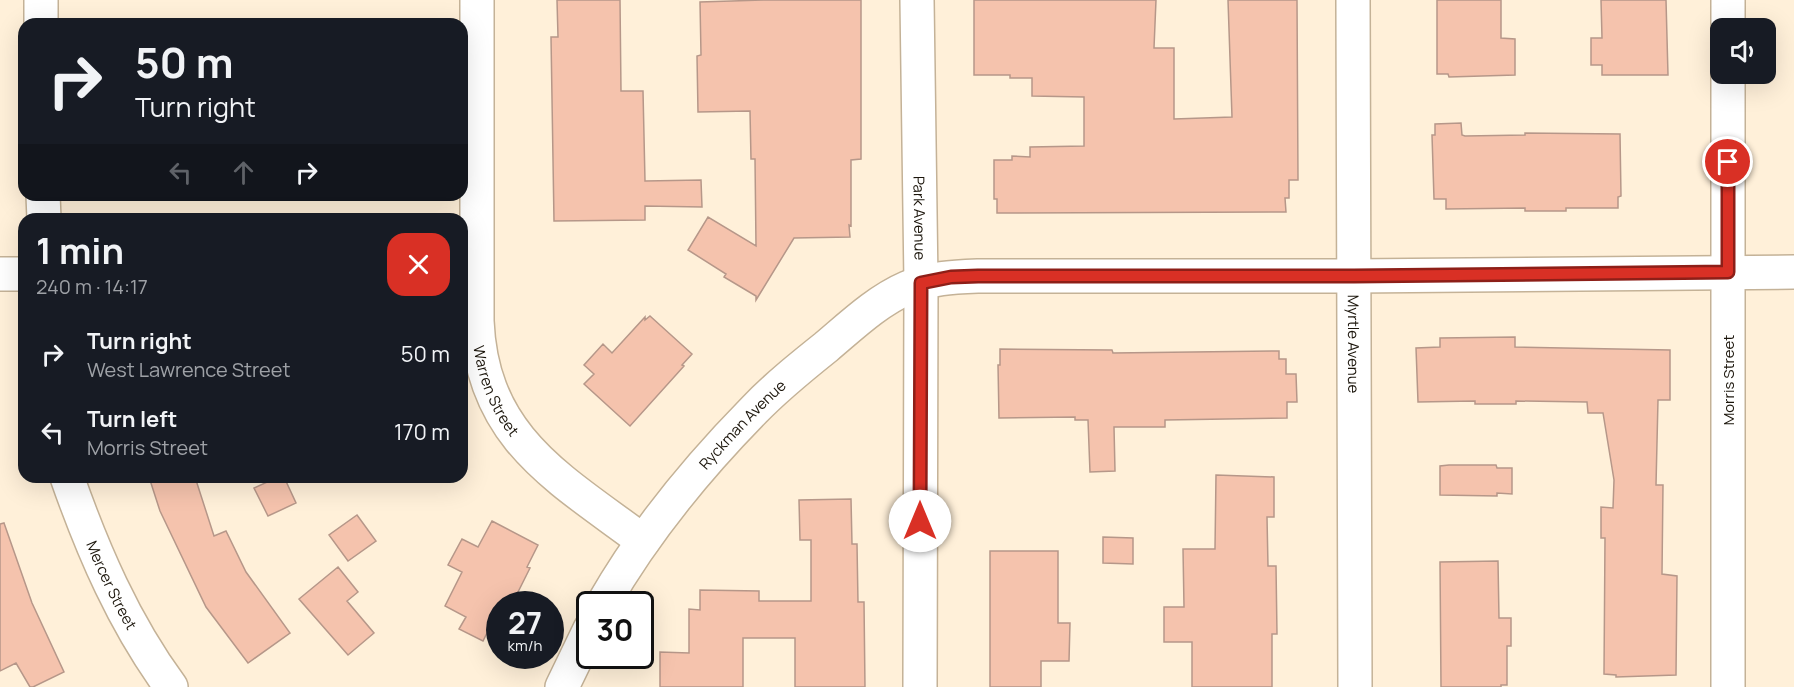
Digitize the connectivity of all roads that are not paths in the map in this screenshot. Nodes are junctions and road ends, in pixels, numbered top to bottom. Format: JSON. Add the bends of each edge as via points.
{"nodes":[{"id":1,"x":41,"y":0,"type":"edge"},
{"id":2,"x":477,"y":0,"type":"edge"},
{"id":3,"x":917,"y":0,"type":"edge"},
{"id":4,"x":1353,"y":0,"type":"edge"},
{"id":5,"x":1728,"y":0,"type":"edge"},
{"id":6,"x":41,"y":18,"type":"edge"},
{"id":7,"x":1728,"y":18,"type":"edge"},
{"id":8,"x":1728,"y":84,"type":"edge"},
{"id":9,"x":1728,"y":272,"type":"junction"},
{"id":10,"x":1794,"y":272,"type":"edge"},
{"id":11,"x":0,"y":274,"type":"edge"},
{"id":12,"x":18,"y":274,"type":"edge"},
{"id":13,"x":1354,"y":276,"type":"junction"},
{"id":14,"x":921,"y":283,"type":"junction"},
{"id":15,"x":69,"y":483,"type":"edge"},
{"id":16,"x":643,"y":541,"type":"junction"},
{"id":17,"x":611,"y":591,"type":"edge"},
{"id":18,"x":576,"y":658,"type":"edge"},
{"id":19,"x":171,"y":687,"type":"edge"},
{"id":20,"x":562,"y":687,"type":"edge"},
{"id":21,"x":920,"y":687,"type":"edge"},
{"id":22,"x":1354,"y":687,"type":"edge"},
{"id":23,"x":1728,"y":687,"type":"edge"}],
"edges":[{"from":1,"to":6,"type":"street"},
{"from":2,"to":16,"type":"street","name":"Warren Street","via":[[477,321],[486,379],[501,415],[524,447]]},
{"from":3,"to":14,"type":"street","name":"Park Avenue"},
{"from":4,"to":13,"type":"street","name":"Myrtle Avenue"},
{"from":5,"to":7,"type":"street"},
{"from":8,"to":9,"type":"street","name":"Morris Street"},
{"from":9,"to":10,"type":"street","name":"Ryckman Avenue"},
{"from":9,"to":13,"type":"street","name":"Ryckman Avenue"},
{"from":9,"to":23,"type":"street","name":"Morris Street"},
{"from":11,"to":12,"type":"street"},
{"from":13,"to":14,"type":"street","name":"Ryckman Avenue","via":[[978,276]]},
{"from":13,"to":22,"type":"street","name":"Myrtle Avenue"},
{"from":14,"to":16,"type":"street","name":"Ryckman Avenue","via":[[888,298],[780,386],[716,450]]},
{"from":14,"to":21,"type":"street","name":"Park Avenue"},
{"from":15,"to":19,"type":"street","name":"Mercer Street","via":[[112,589]]},
{"from":16,"to":17,"type":"street","name":"Ryckman Avenue"},
{"from":18,"to":20,"type":"street"}]}
